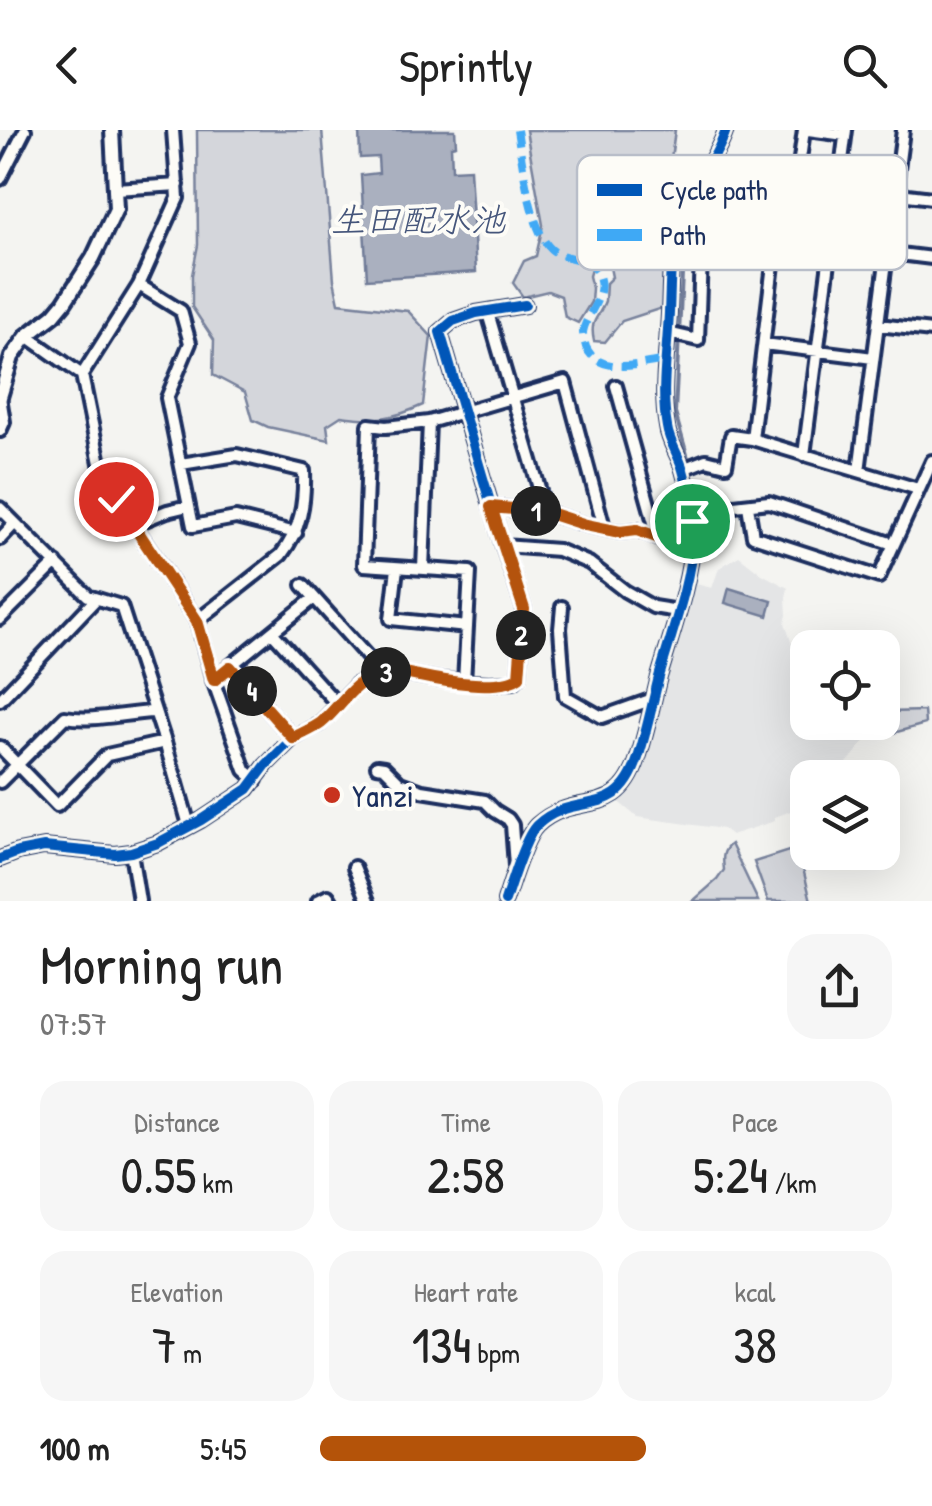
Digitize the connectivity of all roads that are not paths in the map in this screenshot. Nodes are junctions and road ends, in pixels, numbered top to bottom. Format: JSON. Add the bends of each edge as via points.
{"nodes":[{"id":1,"x":25,"y":130,"type":"edge"},
{"id":2,"x":112,"y":130,"type":"edge"},
{"id":3,"x":173,"y":130,"type":"edge"},
{"id":4,"x":726,"y":130,"type":"edge"},
{"id":5,"x":806,"y":130,"type":"edge"},
{"id":6,"x":902,"y":130,"type":"edge"},
{"id":7,"x":846,"y":133,"type":"edge"},
{"id":8,"x":715,"y":155,"type":"edge"},
{"id":9,"x":802,"y":155,"type":"edge"},
{"id":10,"x":899,"y":155,"type":"edge"},
{"id":11,"x":0,"y":178,"type":"edge"},
{"id":12,"x":178,"y":185,"type":"junction"},
{"id":13,"x":116,"y":189,"type":"junction"},
{"id":14,"x":907,"y":195,"type":"edge"},
{"id":15,"x":932,"y":198,"type":"edge"},
{"id":16,"x":907,"y":255,"type":"edge"},
{"id":17,"x":932,"y":258,"type":"edge"},
{"id":18,"x":671,"y":270,"type":"edge"},
{"id":19,"x":700,"y":270,"type":"edge"},
{"id":20,"x":773,"y":270,"type":"edge"},
{"id":21,"x":828,"y":270,"type":"edge"},
{"id":22,"x":885,"y":270,"type":"edge"},
{"id":23,"x":139,"y":284,"type":"junction"},
{"id":24,"x":525,"y":305,"type":"dead end"},
{"id":25,"x":488,"y":313,"type":"junction"},
{"id":26,"x":878,"y":325,"type":"junction"},
{"id":27,"x":932,"y":331,"type":"edge"},
{"id":28,"x":668,"y":334,"type":"junction"},
{"id":29,"x":26,"y":336,"type":"junction"},
{"id":30,"x":764,"y":344,"type":"junction"},
{"id":31,"x":818,"y":352,"type":"junction"},
{"id":32,"x":873,"y":358,"type":"junction"},
{"id":33,"x":82,"y":375,"type":"junction"},
{"id":34,"x":616,"y":386,"type":"dead end"},
{"id":35,"x":514,"y":396,"type":"junction"},
{"id":36,"x":0,"y":398,"type":"edge"},
{"id":37,"x":464,"y":411,"type":"junction"},
{"id":38,"x":430,"y":422,"type":"junction"},
{"id":39,"x":0,"y":432,"type":"edge"},
{"id":40,"x":752,"y":439,"type":"junction"},
{"id":41,"x":804,"y":455,"type":"junction"},
{"id":42,"x":932,"y":460,"type":"edge"},
{"id":43,"x":181,"y":464,"type":"junction"},
{"id":44,"x":683,"y":468,"type":"junction"},
{"id":45,"x":859,"y":471,"type":"junction"},
{"id":46,"x":918,"y":489,"type":"junction"},
{"id":47,"x":188,"y":506,"type":"junction"},
{"id":48,"x":748,"y":506,"type":"junction"},
{"id":49,"x":491,"y":507,"type":"junction"},
{"id":50,"x":0,"y":508,"type":"edge"},
{"id":51,"x":691,"y":510,"type":"junction"},
{"id":52,"x":546,"y":512,"type":"junction"},
{"id":53,"x":16,"y":524,"type":"junction"},
{"id":54,"x":133,"y":525,"type":"junction"},
{"id":55,"x":604,"y":527,"type":"junction"},
{"id":56,"x":296,"y":533,"type":"junction"},
{"id":57,"x":654,"y":535,"type":"junction"},
{"id":58,"x":693,"y":536,"type":"junction"},
{"id":59,"x":0,"y":539,"type":"edge"},
{"id":60,"x":893,"y":544,"type":"junction"},
{"id":61,"x":503,"y":546,"type":"junction"},
{"id":62,"x":56,"y":563,"type":"junction"},
{"id":63,"x":397,"y":568,"type":"junction"},
{"id":64,"x":423,"y":569,"type":"junction"},
{"id":65,"x":303,"y":586,"type":"dead end"},
{"id":66,"x":314,"y":598,"type":"junction"},
{"id":67,"x":96,"y":600,"type":"junction"},
{"id":68,"x":562,"y":607,"type":"dead end"},
{"id":69,"x":678,"y":611,"type":"junction"},
{"id":70,"x":0,"y":619,"type":"edge"},
{"id":71,"x":197,"y":621,"type":"junction"},
{"id":72,"x":467,"y":627,"type":"junction"},
{"id":73,"x":272,"y":632,"type":"junction"},
{"id":74,"x":230,"y":667,"type":"junction"},
{"id":75,"x":382,"y":672,"type":"junction"},
{"id":76,"x":214,"y":680,"type":"junction"},
{"id":77,"x":464,"y":682,"type":"junction"},
{"id":78,"x":0,"y":700,"type":"edge"},
{"id":79,"x":653,"y":700,"type":"junction"},
{"id":80,"x":337,"y":704,"type":"junction"},
{"id":81,"x":154,"y":712,"type":"junction"},
{"id":82,"x":293,"y":738,"type":"junction"},
{"id":83,"x":165,"y":742,"type":"junction"},
{"id":84,"x":0,"y":747,"type":"edge"},
{"id":85,"x":18,"y":764,"type":"junction"},
{"id":86,"x":376,"y":766,"type":"dead end"},
{"id":87,"x":256,"y":780,"type":"junction"},
{"id":88,"x":0,"y":782,"type":"edge"},
{"id":89,"x":189,"y":825,"type":"junction"},
{"id":90,"x":131,"y":852,"type":"junction"},
{"id":91,"x":0,"y":860,"type":"edge"},
{"id":92,"x":354,"y":867,"type":"dead end"},
{"id":93,"x":516,"y":872,"type":"junction"},
{"id":94,"x":139,"y":901,"type":"edge"},
{"id":95,"x":318,"y":901,"type":"edge"},
{"id":96,"x":331,"y":901,"type":"edge"},
{"id":97,"x":368,"y":901,"type":"edge"},
{"id":98,"x":505,"y":901,"type":"edge"}],
"edges":[{"from":1,"to":11,"type":"street"},
{"from":2,"to":13,"type":"street"},
{"from":3,"to":12,"type":"street"},
{"from":4,"to":8,"type":"street"},
{"from":5,"to":7,"type":"street"},
{"from":5,"to":9,"type":"street"},
{"from":6,"to":10,"type":"street"},
{"from":12,"to":13,"type":"street"},
{"from":12,"to":23,"type":"street"},
{"from":13,"to":29,"type":"street","via":[[116,209],[93,258],[54,315]]},
{"from":14,"to":15,"type":"street"},
{"from":16,"to":17,"type":"street"},
{"from":18,"to":28,"type":"street"},
{"from":19,"to":28,"type":"street","via":[[698,340]]},
{"from":20,"to":30,"type":"street"},
{"from":21,"to":31,"type":"street"},
{"from":22,"to":26,"type":"street"},
{"from":23,"to":33,"type":"street"},
{"from":23,"to":43,"type":"street","via":[[181,312],[190,342],[167,398]]},
{"from":24,"to":25,"type":"street"},
{"from":25,"to":35,"type":"street"},
{"from":25,"to":37,"type":"street","via":[[453,320],[440,332]]},
{"from":26,"to":27,"type":"street"},
{"from":26,"to":32,"type":"street"},
{"from":28,"to":44,"type":"street","via":[[667,432]]},
{"from":29,"to":33,"type":"street"},
{"from":29,"to":36,"type":"street"},
{"from":30,"to":31,"type":"street"},
{"from":30,"to":40,"type":"street"},
{"from":31,"to":32,"type":"street"},
{"from":31,"to":41,"type":"street"},
{"from":32,"to":45,"type":"street"},
{"from":33,"to":54,"type":"street","via":[[103,478]]},
{"from":34,"to":57,"type":"street"},
{"from":35,"to":37,"type":"street"},
{"from":35,"to":52,"type":"street"},
{"from":35,"to":55,"type":"street","via":[[564,382]]},
{"from":36,"to":39,"type":"street"},
{"from":37,"to":38,"type":"street"},
{"from":37,"to":49,"type":"street"},
{"from":38,"to":63,"type":"street","via":[[369,424],[364,564]]},
{"from":38,"to":64,"type":"street"},
{"from":40,"to":41,"type":"street"},
{"from":40,"to":44,"type":"street","via":[[731,436],[726,465],[706,460]]},
{"from":41,"to":45,"type":"street"},
{"from":42,"to":46,"type":"street"},
{"from":43,"to":47,"type":"street"},
{"from":43,"to":56,"type":"street","via":[[237,454],[304,471]]},
{"from":44,"to":51,"type":"street"},
{"from":45,"to":46,"type":"street"},
{"from":46,"to":60,"type":"street"},
{"from":47,"to":54,"type":"street"},
{"from":47,"to":56,"type":"street","via":[[193,526],[236,518]]},
{"from":48,"to":51,"type":"street"},
{"from":48,"to":60,"type":"street","via":[[769,502]]},
{"from":48,"to":60,"type":"street","via":[[753,536],[879,578]]},
{"from":49,"to":52,"type":"street"},
{"from":49,"to":61,"type":"street"},
{"from":50,"to":53,"type":"street"},
{"from":51,"to":58,"type":"street"},
{"from":52,"to":55,"type":"street"},
{"from":53,"to":59,"type":"street"},
{"from":53,"to":62,"type":"street"},
{"from":54,"to":71,"type":"street"},
{"from":55,"to":57,"type":"street"},
{"from":56,"to":71,"type":"street","via":[[281,555]]},
{"from":57,"to":58,"type":"street","via":[[668,541]]},
{"from":58,"to":69,"type":"street"},
{"from":61,"to":69,"type":"street","via":[[558,550],[653,606]]},
{"from":61,"to":77,"type":"street","via":[[524,609],[519,677]]},
{"from":62,"to":67,"type":"street"},
{"from":62,"to":70,"type":"street"},
{"from":63,"to":64,"type":"street"},
{"from":63,"to":72,"type":"street","via":[[391,620]]},
{"from":64,"to":72,"type":"street","via":[[470,572]]},
{"from":65,"to":66,"type":"street"},
{"from":66,"to":73,"type":"street"},
{"from":66,"to":75,"type":"street"},
{"from":67,"to":78,"type":"street"},
{"from":67,"to":81,"type":"street","via":[[121,606]]},
{"from":68,"to":79,"type":"street","via":[[565,696],[602,717]]},
{"from":69,"to":79,"type":"street"},
{"from":71,"to":76,"type":"street"},
{"from":72,"to":77,"type":"street"},
{"from":73,"to":74,"type":"street"},
{"from":73,"to":80,"type":"street"},
{"from":74,"to":76,"type":"street"},
{"from":74,"to":82,"type":"street"},
{"from":75,"to":77,"type":"street"},
{"from":75,"to":80,"type":"street"},
{"from":76,"to":87,"type":"street","via":[[245,770]]},
{"from":79,"to":93,"type":"street","via":[[638,761],[624,786],[612,797],[561,810],[534,826]]},
{"from":80,"to":82,"type":"street","via":[[320,724]]},
{"from":81,"to":83,"type":"street"},
{"from":81,"to":85,"type":"street","via":[[65,716]]},
{"from":82,"to":87,"type":"street"},
{"from":83,"to":85,"type":"street","via":[[108,756],[58,806]]},
{"from":83,"to":89,"type":"street"},
{"from":84,"to":85,"type":"street"},
{"from":85,"to":88,"type":"street"},
{"from":86,"to":93,"type":"street","via":[[400,784],[485,801],[512,826]]},
{"from":87,"to":89,"type":"street"},
{"from":89,"to":90,"type":"street"},
{"from":90,"to":91,"type":"street","via":[[44,847]]},
{"from":90,"to":94,"type":"street"},
{"from":92,"to":97,"type":"street"},
{"from":93,"to":98,"type":"street"},
{"from":95,"to":96,"type":"street"}]}
